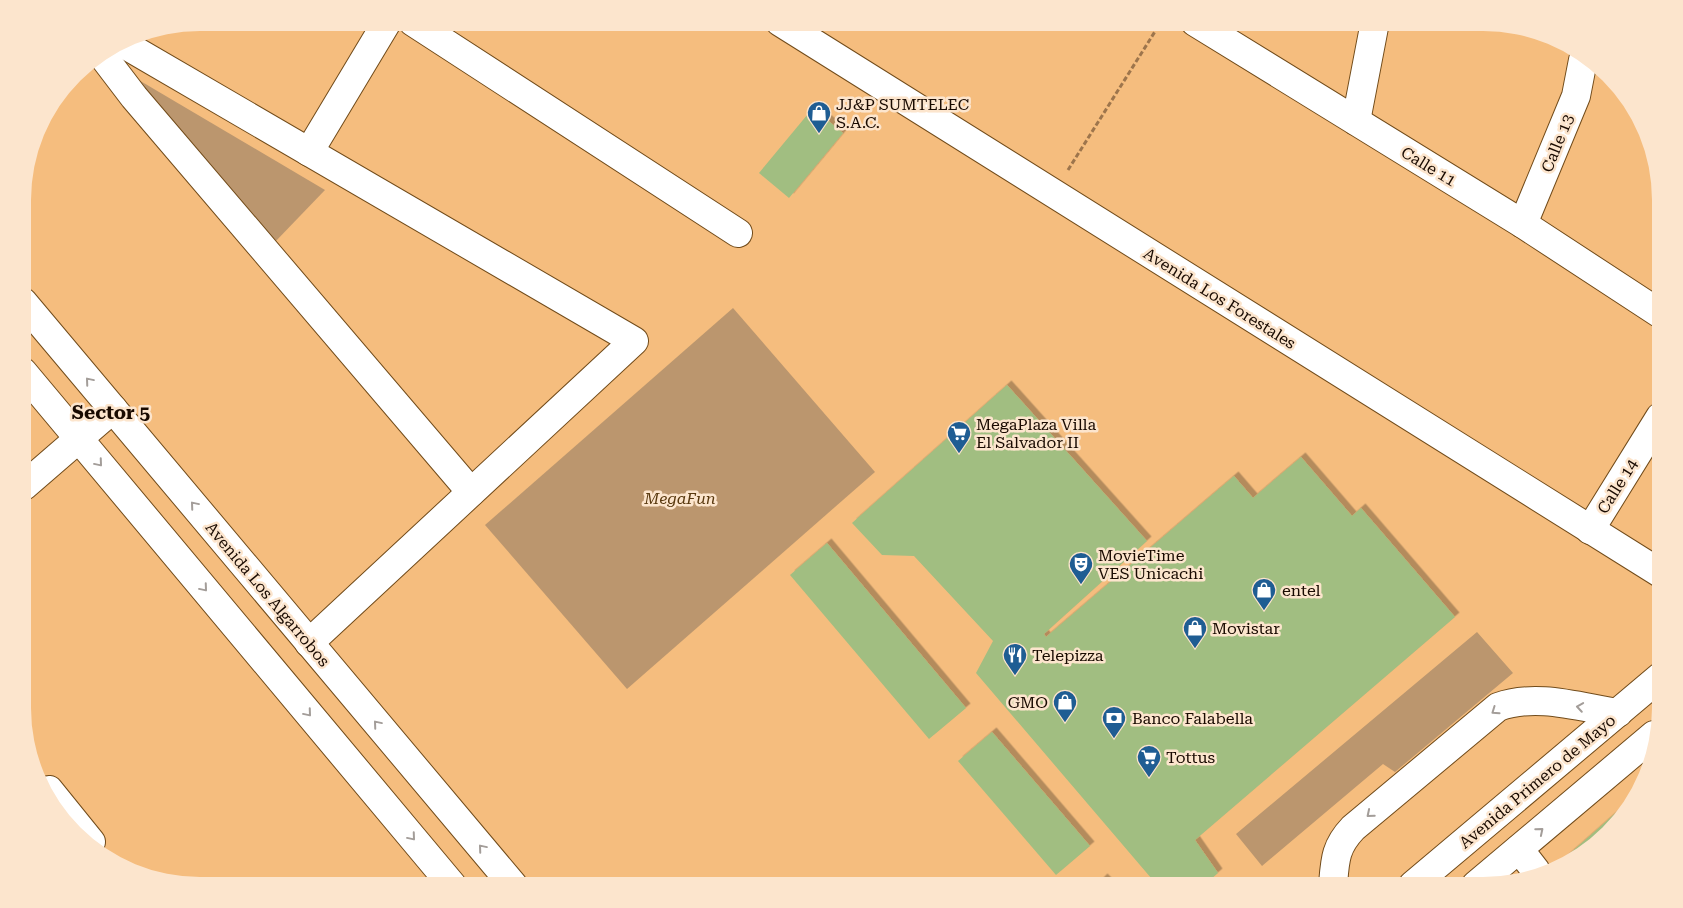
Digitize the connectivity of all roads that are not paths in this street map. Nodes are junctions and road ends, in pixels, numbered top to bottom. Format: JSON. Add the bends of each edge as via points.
{"nodes":[{"id":1,"x":382,"y":31,"type":"edge"},
{"id":2,"x":427,"y":31,"type":"edge"},
{"id":3,"x":794,"y":31,"type":"edge"},
{"id":4,"x":1210,"y":31,"type":"edge"},
{"id":5,"x":1373,"y":31,"type":"edge"},
{"id":6,"x":130,"y":47,"type":"edge"},
{"id":7,"x":106,"y":60,"type":"edge"},
{"id":8,"x":1582,"y":64,"type":"edge"},
{"id":9,"x":1356,"y":121,"type":"junction"},
{"id":10,"x":309,"y":152,"type":"junction"},
{"id":11,"x":1524,"y":224,"type":"junction"},
{"id":12,"x":738,"y":233,"type":"dead end"},
{"id":13,"x":1652,"y":308,"type":"edge"},
{"id":14,"x":32,"y":312,"type":"edge"},
{"id":15,"x":32,"y":382,"type":"edge"},
{"id":16,"x":114,"y":409,"type":"junction"},
{"id":17,"x":1652,"y":430,"type":"edge"},
{"id":18,"x":79,"y":439,"type":"junction"},
{"id":19,"x":31,"y":480,"type":"edge"},
{"id":20,"x":471,"y":492,"type":"junction"},
{"id":21,"x":1590,"y":530,"type":"junction"},
{"id":22,"x":1652,"y":568,"type":"edge"},
{"id":23,"x":309,"y":643,"type":"junction"},
{"id":24,"x":1652,"y":684,"type":"edge"},
{"id":25,"x":1618,"y":713,"type":"junction"},
{"id":26,"x":1649,"y":739,"type":"edge"},
{"id":27,"x":1518,"y":849,"type":"junction"},
{"id":28,"x":1534,"y":869,"type":"edge"},
{"id":29,"x":1334,"y":876,"type":"edge"},
{"id":30,"x":1424,"y":876,"type":"edge"},
{"id":31,"x":1486,"y":876,"type":"edge"},
{"id":32,"x":445,"y":877,"type":"edge"},
{"id":33,"x":506,"y":877,"type":"edge"}],
"edges":[{"from":1,"to":10,"type":"street"},
{"from":2,"to":12,"type":"street"},
{"from":3,"to":21,"type":"street","name":"Avenida Los Forestales"},
{"from":4,"to":9,"type":"street","name":"Calle 11"},
{"from":5,"to":9,"type":"street"},
{"from":6,"to":10,"type":"street"},
{"from":7,"to":20,"type":"street","via":[[134,98]]},
{"from":8,"to":11,"type":"street","name":"Calle 13","via":[[1576,96]]},
{"from":9,"to":11,"type":"street","name":"Calle 11"},
{"from":10,"to":20,"type":"street","via":[[634,341]]},
{"from":11,"to":13,"type":"street","name":"Calle 11"},
{"from":16,"to":14,"type":"street","name":"Avenida Los Algarrobos","one_way":true},
{"from":15,"to":18,"type":"street"},
{"from":16,"to":18,"type":"street"},
{"from":23,"to":16,"type":"street","name":"Avenida Los Algarrobos","one_way":true},
{"from":17,"to":21,"type":"street","name":"Calle 14"},
{"from":18,"to":19,"type":"street"},
{"from":18,"to":32,"type":"street","one_way":true},
{"from":20,"to":23,"type":"street"},
{"from":21,"to":22,"type":"street","name":"Avenida Los Forestales"},
{"from":33,"to":23,"type":"street","name":"Avenida Los Algarrobos","one_way":true},
{"from":24,"to":25,"type":"street","name":"Avenida Primero de Mayo"},
{"from":25,"to":29,"type":"street","one_way":true,"via":[[1525,700],[1498,707],[1353,828],[1336,853]]},
{"from":25,"to":30,"type":"street","name":"Avenida Primero de Mayo"},
{"from":27,"to":26,"type":"street","one_way":true},
{"from":27,"to":28,"type":"street"},
{"from":27,"to":31,"type":"street"}]}
